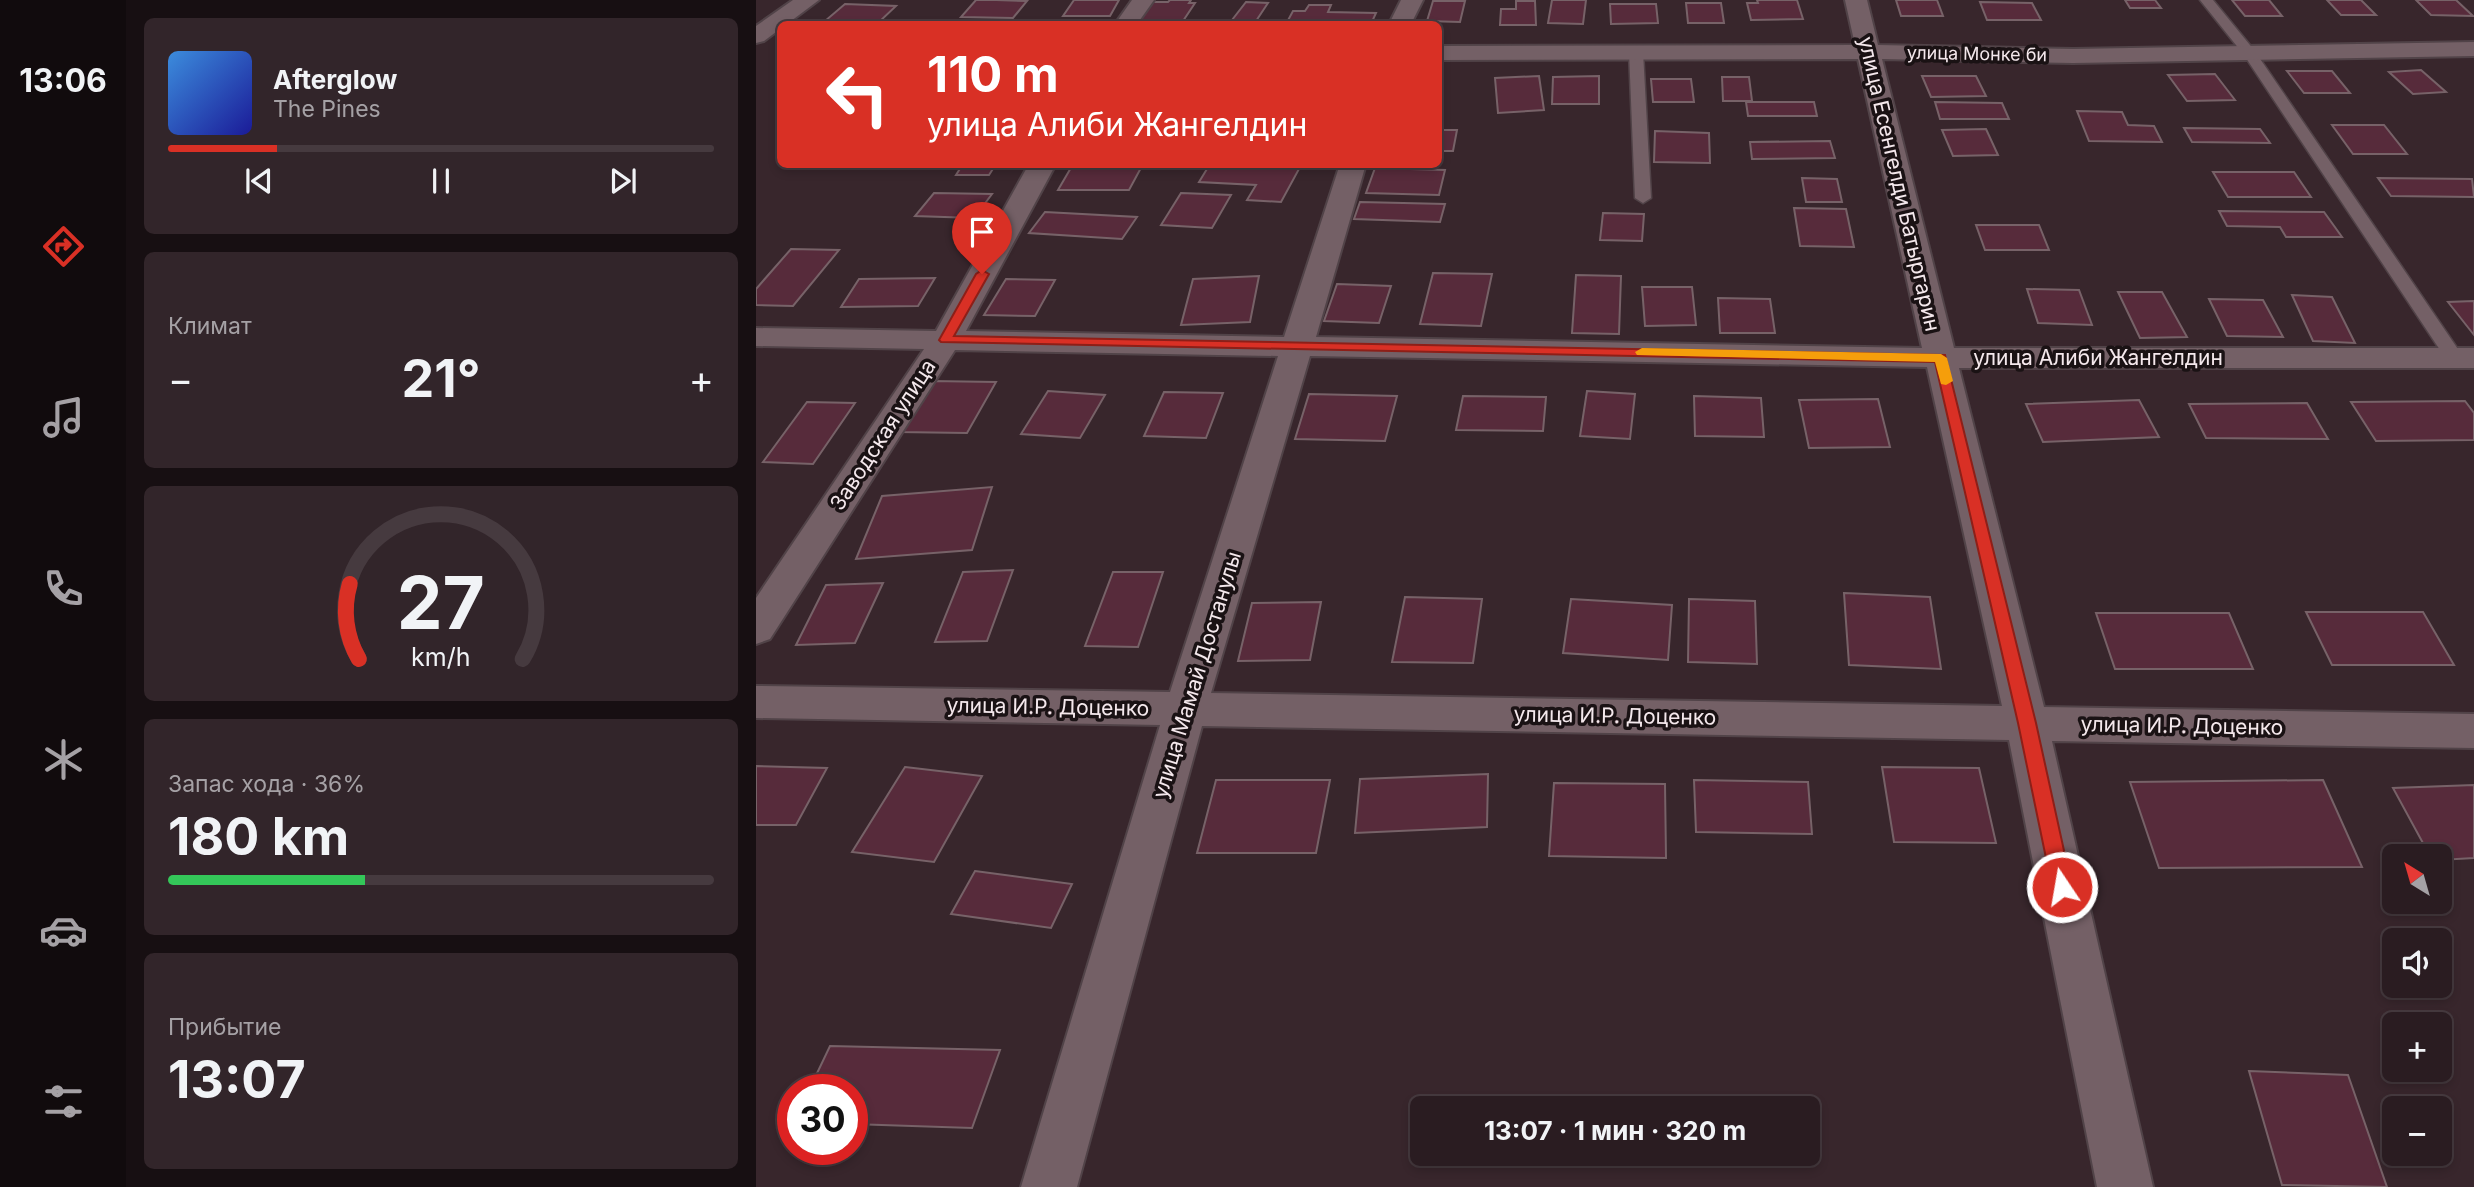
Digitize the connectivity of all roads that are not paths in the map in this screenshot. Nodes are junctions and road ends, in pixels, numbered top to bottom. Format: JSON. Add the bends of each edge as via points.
{"nodes":[{"id":1,"x":808,"y":0,"type":"edge"},
{"id":2,"x":1143,"y":0,"type":"edge"},
{"id":3,"x":1412,"y":0,"type":"edge"},
{"id":4,"x":1856,"y":0,"type":"edge"},
{"id":5,"x":2206,"y":0,"type":"edge"},
{"id":6,"x":787,"y":21,"type":"edge"},
{"id":7,"x":1128,"y":21,"type":"edge"},
{"id":8,"x":1402,"y":21,"type":"edge"},
{"id":9,"x":777,"y":31,"type":"edge"},
{"id":10,"x":760,"y":48,"type":"edge"},
{"id":11,"x":2474,"y":49,"type":"edge"},
{"id":12,"x":1636,"y":52,"type":"junction"},
{"id":13,"x":1868,"y":52,"type":"junction"},
{"id":14,"x":1442,"y":53,"type":"edge"},
{"id":15,"x":2249,"y":53,"type":"junction"},
{"id":16,"x":1041,"y":168,"type":"edge"},
{"id":17,"x":1352,"y":168,"type":"edge"},
{"id":18,"x":1643,"y":198,"type":"dead end"},
{"id":19,"x":756,"y":337,"type":"edge"},
{"id":20,"x":946,"y":340,"type":"junction"},
{"id":21,"x":1297,"y":346,"type":"junction"},
{"id":22,"x":1941,"y":358,"type":"junction"},
{"id":23,"x":2465,"y":358,"type":"edge"},
{"id":24,"x":756,"y":629,"type":"edge"},
{"id":25,"x":756,"y":702,"type":"edge"},
{"id":26,"x":1186,"y":709,"type":"junction"},
{"id":27,"x":2027,"y":723,"type":"junction"},
{"id":28,"x":2474,"y":731,"type":"edge"},
{"id":29,"x":1049,"y":1187,"type":"edge"},
{"id":30,"x":2125,"y":1187,"type":"edge"}],
"edges":[{"from":1,"to":6,"type":"street"},
{"from":2,"to":7,"type":"street"},
{"from":3,"to":8,"type":"street"},
{"from":4,"to":13,"type":"street","name":"улица Есенгелди Батыргарин"},
{"from":5,"to":15,"type":"lane"},
{"from":9,"to":10,"type":"street"},
{"from":11,"to":15,"type":"street","name":"улица Монке би"},
{"from":12,"to":13,"type":"street","name":"улица Монке би"},
{"from":12,"to":14,"type":"street","name":"улица Монке би"},
{"from":12,"to":18,"type":"lane"},
{"from":13,"to":15,"type":"street","name":"улица Монке би"},
{"from":13,"to":22,"type":"street","name":"улица Есенгелди Батыргарин"},
{"from":15,"to":23,"type":"lane"},
{"from":16,"to":20,"type":"street","name":"Заводская улица"},
{"from":17,"to":21,"type":"street","name":"улица Мамай Достанулы"},
{"from":19,"to":20,"type":"street","name":"улица Алиби Жангелдин"},
{"from":20,"to":21,"type":"street","name":"улица Алиби Жангелдин"},
{"from":20,"to":24,"type":"street","name":"Заводская улица"},
{"from":21,"to":22,"type":"street","name":"улица Алиби Жангелдин"},
{"from":21,"to":26,"type":"street","name":"улица Мамай Достанулы"},
{"from":22,"to":23,"type":"street","name":"улица Алиби Жангелдин"},
{"from":22,"to":27,"type":"street","name":"улица Есенгелди Батыргарин"},
{"from":25,"to":26,"type":"street","name":"улица И.Р. Доценко"},
{"from":26,"to":27,"type":"street","name":"улица И.Р. Доценко"},
{"from":26,"to":29,"type":"street","name":"улица Мамай Достанулы"},
{"from":27,"to":28,"type":"street","name":"улица И.Р. Доценко"},
{"from":27,"to":30,"type":"street","name":"улица Есенгелди Батыргарин"}]}
